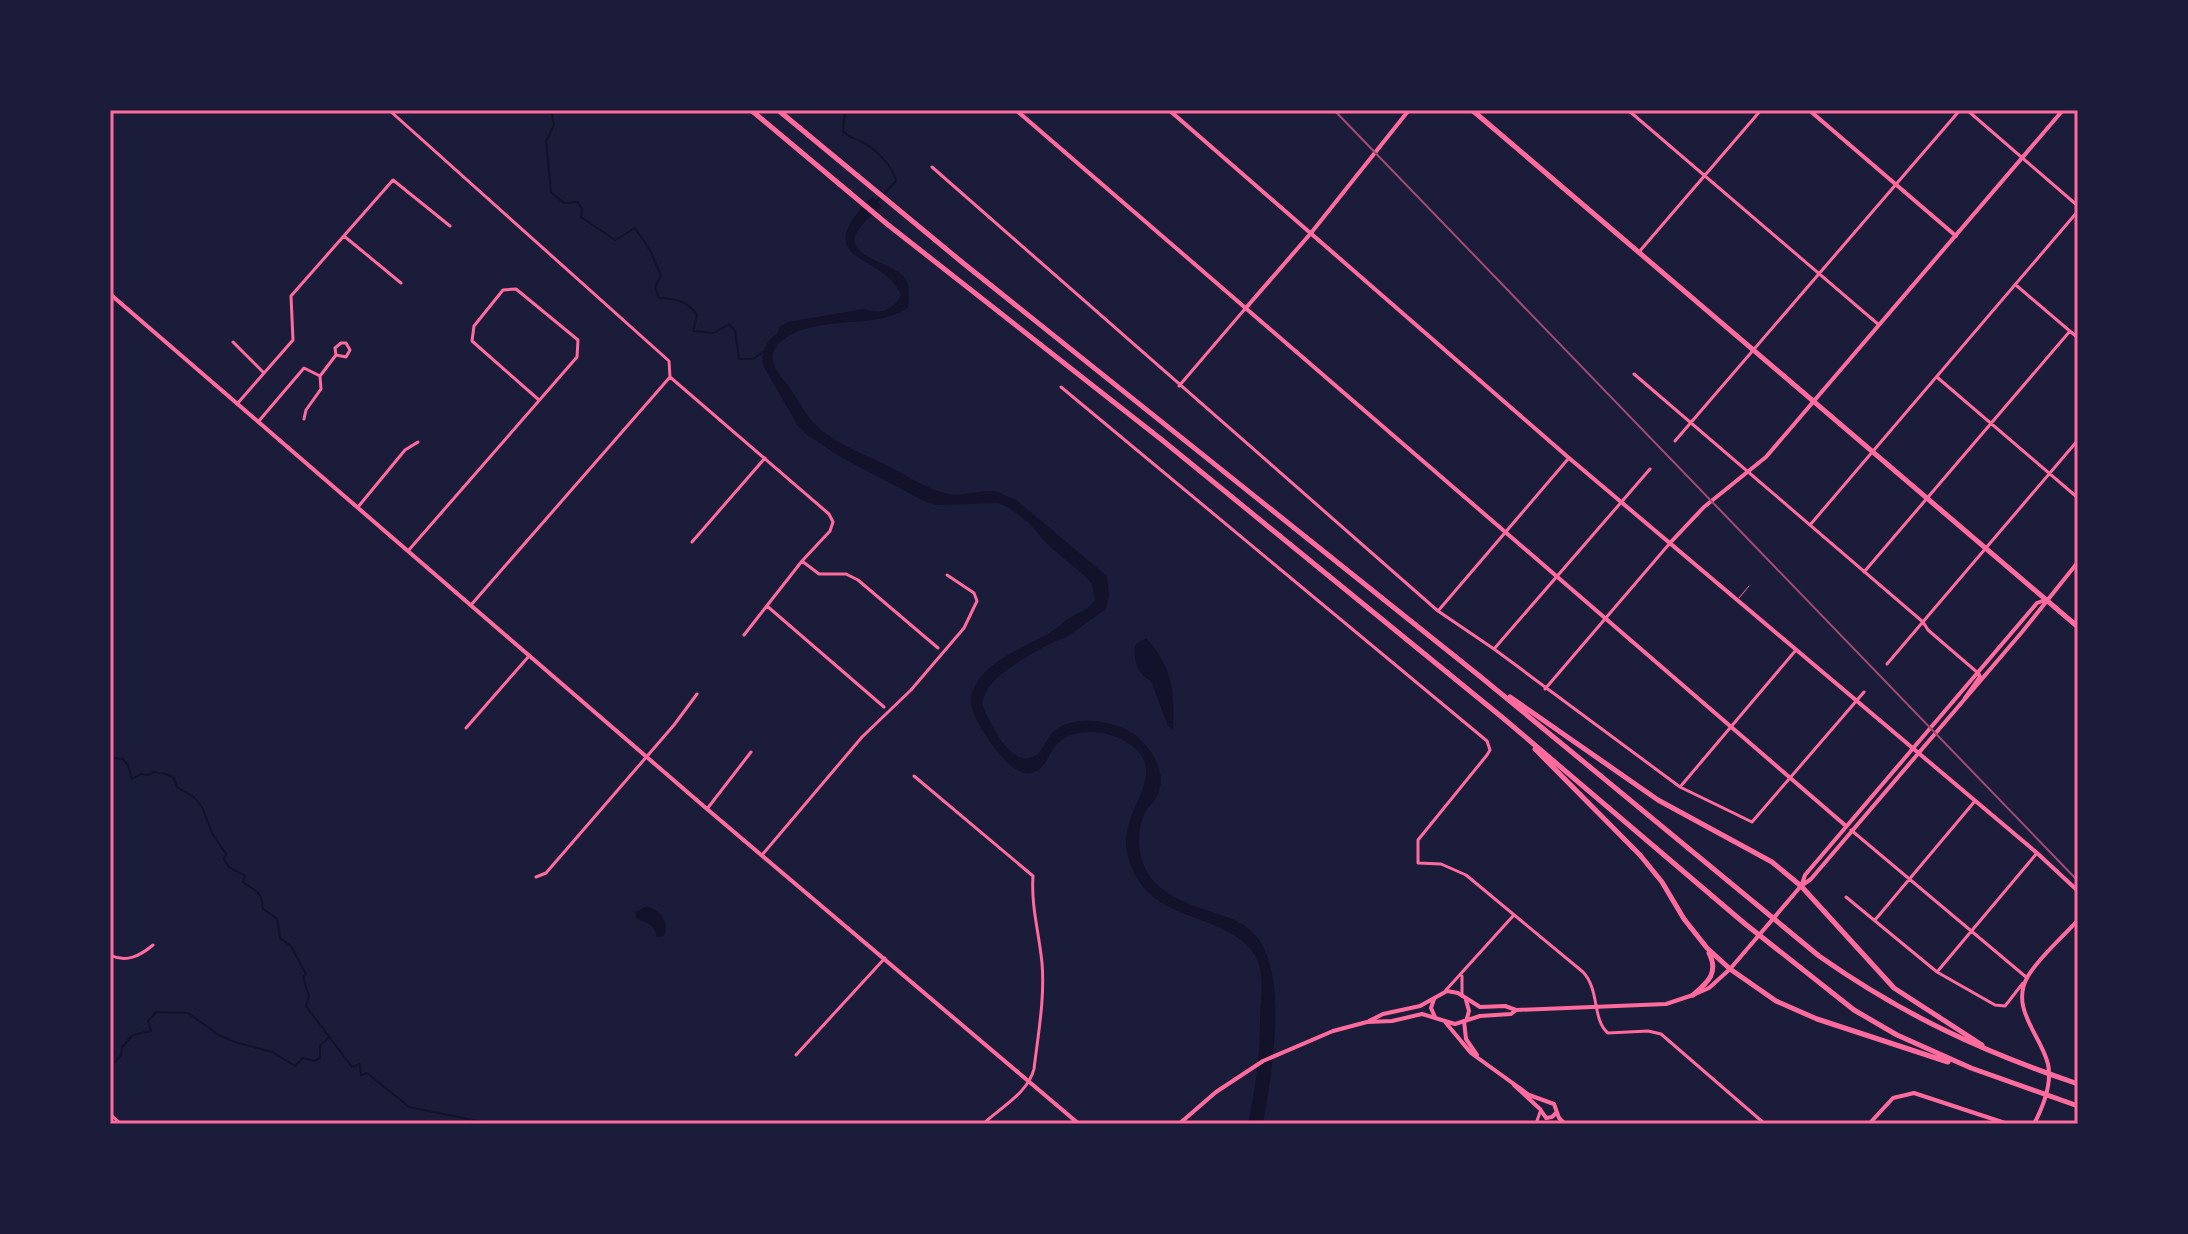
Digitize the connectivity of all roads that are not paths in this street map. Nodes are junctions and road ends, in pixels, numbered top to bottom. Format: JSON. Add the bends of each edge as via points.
{"nodes":[{"id":1,"x":389,"y":110,"type":"edge"},
{"id":2,"x":751,"y":110,"type":"edge"},
{"id":3,"x":778,"y":110,"type":"edge"},
{"id":4,"x":1016,"y":110,"type":"edge"},
{"id":5,"x":1169,"y":110,"type":"edge"},
{"id":6,"x":1409,"y":110,"type":"edge"},
{"id":7,"x":1472,"y":110,"type":"edge"},
{"id":8,"x":1628,"y":110,"type":"edge"},
{"id":9,"x":1761,"y":110,"type":"edge"},
{"id":10,"x":1809,"y":110,"type":"edge"},
{"id":11,"x":1960,"y":110,"type":"edge"},
{"id":12,"x":1967,"y":110,"type":"edge"},
{"id":13,"x":2063,"y":110,"type":"edge"},
{"id":14,"x":2022,"y":158,"type":"junction"},
{"id":15,"x":932,"y":167,"type":"dead end"},
{"id":16,"x":1704,"y":176,"type":"junction"},
{"id":17,"x":1896,"y":185,"type":"junction"},
{"id":18,"x":2078,"y":209,"type":"edge"},
{"id":19,"x":450,"y":226,"type":"dead end"},
{"id":20,"x":1311,"y":233,"type":"junction"},
{"id":21,"x":344,"y":236,"type":"junction"},
{"id":22,"x":1956,"y":236,"type":"junction"},
{"id":23,"x":1639,"y":252,"type":"junction"},
{"id":24,"x":1820,"y":273,"type":"junction"},
{"id":25,"x":401,"y":283,"type":"dead end"},
{"id":26,"x":2016,"y":285,"type":"junction"},
{"id":27,"x":110,"y":294,"type":"edge"},
{"id":28,"x":1245,"y":309,"type":"junction"},
{"id":29,"x":1879,"y":325,"type":"junction"},
{"id":30,"x":2070,"y":331,"type":"junction"},
{"id":31,"x":2078,"y":338,"type":"edge"},
{"id":32,"x":233,"y":342,"type":"dead end"},
{"id":33,"x":1754,"y":350,"type":"junction"},
{"id":34,"x":336,"y":355,"type":"dead end"},
{"id":35,"x":264,"y":373,"type":"junction"},
{"id":36,"x":1634,"y":374,"type":"dead end"},
{"id":37,"x":320,"y":376,"type":"junction"},
{"id":38,"x":670,"y":377,"type":"junction"},
{"id":39,"x":1937,"y":377,"type":"junction"},
{"id":40,"x":1179,"y":386,"type":"junction"},
{"id":41,"x":1061,"y":387,"type":"dead end"},
{"id":42,"x":539,"y":400,"type":"junction"},
{"id":43,"x":1814,"y":401,"type":"junction"},
{"id":44,"x":237,"y":404,"type":"junction"},
{"id":45,"x":304,"y":419,"type":"dead end"},
{"id":46,"x":258,"y":422,"type":"junction"},
{"id":47,"x":1691,"y":423,"type":"junction"},
{"id":48,"x":1991,"y":423,"type":"junction"},
{"id":49,"x":2078,"y":440,"type":"edge"},
{"id":50,"x":1675,"y":441,"type":"dead end"},
{"id":51,"x":418,"y":442,"type":"dead end"},
{"id":52,"x":1873,"y":451,"type":"junction"},
{"id":53,"x":765,"y":458,"type":"junction"},
{"id":54,"x":1569,"y":458,"type":"junction"},
{"id":55,"x":1650,"y":469,"type":"dead end"},
{"id":56,"x":1747,"y":471,"type":"junction"},
{"id":57,"x":2050,"y":473,"type":"junction"},
{"id":58,"x":1928,"y":497,"type":"junction"},
{"id":59,"x":2078,"y":498,"type":"edge"},
{"id":60,"x":1622,"y":502,"type":"junction"},
{"id":61,"x":358,"y":507,"type":"junction"},
{"id":62,"x":1810,"y":525,"type":"junction"},
{"id":63,"x":1503,"y":531,"type":"junction"},
{"id":64,"x":692,"y":542,"type":"dead end"},
{"id":65,"x":1670,"y":543,"type":"junction"},
{"id":66,"x":1986,"y":548,"type":"junction"},
{"id":67,"x":408,"y":551,"type":"junction"},
{"id":68,"x":802,"y":561,"type":"junction"},
{"id":69,"x":2078,"y":562,"type":"edge"},
{"id":70,"x":1864,"y":572,"type":"junction"},
{"id":71,"x":947,"y":575,"type":"dead end"},
{"id":72,"x":1556,"y":576,"type":"junction"},
{"id":73,"x":1749,"y":586,"type":"dead end"},
{"id":74,"x":1737,"y":600,"type":"junction"},
{"id":75,"x":2046,"y":600,"type":"junction"},
{"id":76,"x":471,"y":605,"type":"junction"},
{"id":77,"x":767,"y":606,"type":"junction"},
{"id":78,"x":1438,"y":611,"type":"junction"},
{"id":79,"x":1605,"y":619,"type":"junction"},
{"id":80,"x":1923,"y":622,"type":"junction"},
{"id":81,"x":2078,"y":627,"type":"edge"},
{"id":82,"x":744,"y":635,"type":"dead end"},
{"id":83,"x":938,"y":648,"type":"dead end"},
{"id":84,"x":1494,"y":649,"type":"junction"},
{"id":85,"x":1797,"y":650,"type":"junction"},
{"id":86,"x":529,"y":656,"type":"junction"},
{"id":87,"x":1887,"y":664,"type":"dead end"},
{"id":88,"x":1978,"y":673,"type":"junction"},
{"id":89,"x":1482,"y":678,"type":"junction"},
{"id":90,"x":1545,"y":689,"type":"junction"},
{"id":91,"x":1864,"y":692,"type":"dead end"},
{"id":92,"x":697,"y":694,"type":"dead end"},
{"id":93,"x":1856,"y":701,"type":"junction"},
{"id":94,"x":1964,"y":701,"type":"junction"},
{"id":95,"x":884,"y":707,"type":"dead end"},
{"id":96,"x":1503,"y":718,"type":"junction"},
{"id":97,"x":1731,"y":727,"type":"junction"},
{"id":98,"x":466,"y":728,"type":"dead end"},
{"id":99,"x":1913,"y":748,"type":"junction"},
{"id":100,"x":751,"y":752,"type":"dead end"},
{"id":101,"x":1919,"y":753,"type":"junction"},
{"id":102,"x":646,"y":756,"type":"junction"},
{"id":103,"x":914,"y":776,"type":"dead end"},
{"id":104,"x":1791,"y":778,"type":"junction"},
{"id":105,"x":1680,"y":787,"type":"junction"},
{"id":106,"x":1975,"y":801,"type":"junction"},
{"id":107,"x":707,"y":809,"type":"junction"},
{"id":108,"x":1849,"y":828,"type":"junction"},
{"id":109,"x":2037,"y":853,"type":"junction"},
{"id":110,"x":762,"y":855,"type":"junction"},
{"id":111,"x":546,"y":873,"type":"junction"},
{"id":112,"x":536,"y":877,"type":"dead end"},
{"id":113,"x":550,"y":877,"type":"dead end"},
{"id":114,"x":1910,"y":879,"type":"junction"},
{"id":115,"x":1801,"y":886,"type":"junction"},
{"id":116,"x":2078,"y":891,"type":"edge"},
{"id":117,"x":1846,"y":897,"type":"dead end"},
{"id":118,"x":1513,"y":916,"type":"junction"},
{"id":119,"x":1875,"y":920,"type":"junction"},
{"id":120,"x":2078,"y":920,"type":"edge"},
{"id":121,"x":1972,"y":932,"type":"junction"},
{"id":122,"x":153,"y":945,"type":"dead end"},
{"id":123,"x":1707,"y":948,"type":"junction"},
{"id":124,"x":110,"y":955,"type":"edge"},
{"id":125,"x":885,"y":958,"type":"junction"},
{"id":126,"x":1730,"y":969,"type":"junction"},
{"id":127,"x":1937,"y":972,"type":"junction"},
{"id":128,"x":1462,"y":975,"type":"junction"},
{"id":129,"x":2027,"y":978,"type":"junction"},
{"id":130,"x":1443,"y":993,"type":"junction"},
{"id":131,"x":1693,"y":995,"type":"junction"},
{"id":132,"x":1436,"y":997,"type":"junction"},
{"id":133,"x":1463,"y":997,"type":"junction"},
{"id":134,"x":1597,"y":1006,"type":"junction"},
{"id":135,"x":1516,"y":1010,"type":"junction"},
{"id":136,"x":1436,"y":1019,"type":"junction"},
{"id":137,"x":1465,"y":1020,"type":"junction"},
{"id":138,"x":1367,"y":1022,"type":"junction"},
{"id":139,"x":1446,"y":1023,"type":"junction"},
{"id":140,"x":1996,"y":1054,"type":"junction"},
{"id":141,"x":796,"y":1055,"type":"dead end"},
{"id":142,"x":1478,"y":1057,"type":"junction"},
{"id":143,"x":1971,"y":1068,"type":"junction"},
{"id":144,"x":1028,"y":1083,"type":"junction"},
{"id":145,"x":1512,"y":1083,"type":"junction"},
{"id":146,"x":2078,"y":1084,"type":"edge"},
{"id":147,"x":1547,"y":1102,"type":"junction"},
{"id":148,"x":2078,"y":1106,"type":"edge"},
{"id":149,"x":1540,"y":1110,"type":"junction"},
{"id":150,"x":1557,"y":1111,"type":"junction"},
{"id":151,"x":110,"y":1114,"type":"edge"},
{"id":152,"x":1548,"y":1118,"type":"junction"},
{"id":153,"x":121,"y":1124,"type":"edge"},
{"id":154,"x":983,"y":1124,"type":"edge"},
{"id":155,"x":1079,"y":1124,"type":"edge"},
{"id":156,"x":1179,"y":1124,"type":"edge"},
{"id":157,"x":1539,"y":1124,"type":"edge"},
{"id":158,"x":1559,"y":1124,"type":"edge"},
{"id":159,"x":1565,"y":1124,"type":"edge"},
{"id":160,"x":1765,"y":1124,"type":"edge"},
{"id":161,"x":1869,"y":1124,"type":"edge"},
{"id":162,"x":2008,"y":1124,"type":"edge"},
{"id":163,"x":2034,"y":1124,"type":"edge"}],
"edges":[{"from":1,"to":38,"type":"street","via":[[669,361]]},
{"from":2,"to":96,"type":"main road"},
{"from":3,"to":89,"type":"main road"},
{"from":4,"to":28,"type":"street"},
{"from":5,"to":20,"type":"street"},
{"from":6,"to":20,"type":"street"},
{"from":7,"to":23,"type":"main road"},
{"from":8,"to":16,"type":"street"},
{"from":9,"to":16,"type":"street"},
{"from":10,"to":17,"type":"street"},
{"from":11,"to":17,"type":"street"},
{"from":12,"to":14,"type":"street"},
{"from":13,"to":14,"type":"street"},
{"from":14,"to":18,"type":"street"},
{"from":14,"to":22,"type":"street"},
{"from":15,"to":40,"type":"street"},
{"from":16,"to":23,"type":"street"},
{"from":16,"to":24,"type":"street"},
{"from":17,"to":22,"type":"street"},
{"from":17,"to":24,"type":"street"},
{"from":18,"to":26,"type":"street"},
{"from":19,"to":21,"type":"street","via":[[393,180]]},
{"from":20,"to":28,"type":"street"},
{"from":20,"to":54,"type":"street"},
{"from":21,"to":25,"type":"street"},
{"from":21,"to":35,"type":"street","via":[[291,296],[293,340]]},
{"from":22,"to":29,"type":"street"},
{"from":23,"to":33,"type":"main road"},
{"from":24,"to":29,"type":"street"},
{"from":24,"to":33,"type":"street"},
{"from":26,"to":30,"type":"street"},
{"from":26,"to":39,"type":"street"},
{"from":27,"to":44,"type":"street"},
{"from":28,"to":40,"type":"street"},
{"from":28,"to":63,"type":"street"},
{"from":29,"to":43,"type":"street"},
{"from":30,"to":31,"type":"street"},
{"from":30,"to":48,"type":"street"},
{"from":32,"to":35,"type":"street"},
{"from":33,"to":43,"type":"main road"},
{"from":33,"to":47,"type":"street"},
{"from":34,"to":37,"type":"street"},
{"from":35,"to":44,"type":"street"},
{"from":36,"to":47,"type":"street"},
{"from":37,"to":45,"type":"street","via":[[321,389]]},
{"from":37,"to":46,"type":"street","via":[[304,368]]},
{"from":38,"to":53,"type":"street"},
{"from":38,"to":76,"type":"street"},
{"from":39,"to":48,"type":"street"},
{"from":39,"to":52,"type":"street"},
{"from":40,"to":78,"type":"street"},
{"from":41,"to":118,"type":"street","via":[[1487,741],[1487,755],[1418,840],[1418,863],[1458,870]]},
{"from":42,"to":42,"type":"street","via":[[577,357],[578,340],[516,289],[503,290],[474,326],[472,341]]},
{"from":42,"to":67,"type":"street"},
{"from":43,"to":52,"type":"main road"},
{"from":43,"to":56,"type":"street","via":[[1766,457]]},
{"from":44,"to":46,"type":"street"},
{"from":46,"to":61,"type":"street"},
{"from":47,"to":50,"type":"street"},
{"from":47,"to":56,"type":"street"},
{"from":48,"to":57,"type":"street"},
{"from":48,"to":58,"type":"street"},
{"from":49,"to":57,"type":"street"},
{"from":51,"to":61,"type":"street","via":[[405,450]]},
{"from":52,"to":58,"type":"main road"},
{"from":52,"to":62,"type":"street"},
{"from":53,"to":64,"type":"street"},
{"from":53,"to":68,"type":"street","via":[[833,522]]},
{"from":54,"to":60,"type":"street"},
{"from":54,"to":63,"type":"street"},
{"from":55,"to":60,"type":"street"},
{"from":56,"to":62,"type":"street"},
{"from":56,"to":65,"type":"street"},
{"from":57,"to":59,"type":"street"},
{"from":57,"to":66,"type":"street"},
{"from":58,"to":66,"type":"main road"},
{"from":58,"to":70,"type":"street"},
{"from":60,"to":65,"type":"street"},
{"from":60,"to":72,"type":"street"},
{"from":61,"to":67,"type":"street"},
{"from":62,"to":70,"type":"street"},
{"from":63,"to":72,"type":"street"},
{"from":63,"to":78,"type":"street"},
{"from":65,"to":74,"type":"street"},
{"from":65,"to":79,"type":"street"},
{"from":66,"to":75,"type":"main road"},
{"from":66,"to":80,"type":"street"},
{"from":67,"to":76,"type":"street"},
{"from":68,"to":77,"type":"street"},
{"from":68,"to":83,"type":"street","via":[[819,574],[846,574],[858,580]]},
{"from":69,"to":75,"type":"street"},
{"from":70,"to":80,"type":"street"},
{"from":71,"to":110,"type":"street","via":[[974,593],[977,601],[964,628]]},
{"from":72,"to":79,"type":"street"},
{"from":72,"to":84,"type":"street"},
{"from":73,"to":74,"type":"lane"},
{"from":74,"to":85,"type":"street"},
{"from":75,"to":81,"type":"main road"},
{"from":75,"to":88,"type":"street","via":[[2037,603]]},
{"from":75,"to":94,"type":"street"},
{"from":76,"to":86,"type":"street"},
{"from":77,"to":82,"type":"street"},
{"from":77,"to":95,"type":"street"},
{"from":78,"to":84,"type":"street"},
{"from":79,"to":90,"type":"street"},
{"from":79,"to":97,"type":"street"},
{"from":80,"to":87,"type":"street"},
{"from":80,"to":88,"type":"street"},
{"from":84,"to":90,"type":"street"},
{"from":85,"to":93,"type":"street"},
{"from":85,"to":97,"type":"street"},
{"from":86,"to":98,"type":"street"},
{"from":86,"to":102,"type":"street"},
{"from":88,"to":94,"type":"street"},
{"from":88,"to":99,"type":"street"},
{"from":89,"to":115,"type":"main road","via":[[1658,800],[1764,856]]},
{"from":89,"to":140,"type":"main road","via":[[1788,932],[1869,991]]},
{"from":90,"to":105,"type":"street"},
{"from":91,"to":93,"type":"street"},
{"from":92,"to":102,"type":"street"},
{"from":93,"to":99,"type":"street"},
{"from":93,"to":104,"type":"street"},
{"from":94,"to":101,"type":"street"},
{"from":96,"to":123,"type":"main road","via":[[1640,855]]},
{"from":96,"to":143,"type":"main road","via":[[1854,1010]]},
{"from":97,"to":104,"type":"street"},
{"from":97,"to":105,"type":"street"},
{"from":99,"to":101,"type":"street"},
{"from":99,"to":108,"type":"street"},
{"from":100,"to":107,"type":"street"},
{"from":101,"to":106,"type":"street"},
{"from":101,"to":108,"type":"street"},
{"from":102,"to":107,"type":"street"},
{"from":102,"to":111,"type":"street"},
{"from":103,"to":144,"type":"street","via":[[1033,876],[1043,993]]},
{"from":104,"to":105,"type":"street","via":[[1752,822]]},
{"from":104,"to":108,"type":"street"},
{"from":106,"to":109,"type":"street"},
{"from":106,"to":114,"type":"street"},
{"from":107,"to":110,"type":"street"},
{"from":108,"to":114,"type":"street"},
{"from":108,"to":115,"type":"street"},
{"from":109,"to":116,"type":"street"},
{"from":109,"to":121,"type":"street"},
{"from":110,"to":125,"type":"street"},
{"from":111,"to":112,"type":"street"},
{"from":111,"to":113,"type":"street"},
{"from":114,"to":119,"type":"street"},
{"from":114,"to":121,"type":"street"},
{"from":115,"to":126,"type":"street"},
{"from":115,"to":140,"type":"main road","via":[[1894,988]]},
{"from":117,"to":119,"type":"street"},
{"from":118,"to":128,"type":"street"},
{"from":118,"to":134,"type":"street","via":[[1588,978]]},
{"from":119,"to":127,"type":"street"},
{"from":120,"to":129,"type":"street"},
{"from":121,"to":127,"type":"street"},
{"from":121,"to":129,"type":"street"},
{"from":122,"to":124,"type":"street","via":[[134,957]]},
{"from":123,"to":126,"type":"main road"},
{"from":123,"to":131,"type":"main road","via":[[1714,969]]},
{"from":125,"to":141,"type":"street"},
{"from":125,"to":144,"type":"street"},
{"from":126,"to":131,"type":"street"},
{"from":126,"to":143,"type":"main road","via":[[1776,1001],[1817,1019]]},
{"from":127,"to":129,"type":"street","via":[[1998,1006],[2005,1006]]},
{"from":128,"to":130,"type":"street"},
{"from":128,"to":133,"type":"street"},
{"from":129,"to":163,"type":"street","via":[[2023,1012],[2048,1066],[2049,1084]]},
{"from":130,"to":132,"type":"street"},
{"from":130,"to":133,"type":"street"},
{"from":131,"to":134,"type":"street","via":[[1666,1004]]},
{"from":132,"to":136,"type":"street","via":[[1431,1008]]},
{"from":132,"to":138,"type":"street"},
{"from":133,"to":135,"type":"street","via":[[1480,1007]]},
{"from":133,"to":137,"type":"street","via":[[1469,1011]]},
{"from":134,"to":135,"type":"street"},
{"from":134,"to":160,"type":"street","via":[[1608,1033],[1661,1034]]},
{"from":135,"to":137,"type":"street"},
{"from":136,"to":138,"type":"street","via":[[1422,1014]]},
{"from":136,"to":139,"type":"street"},
{"from":137,"to":139,"type":"street"},
{"from":137,"to":142,"type":"street","via":[[1466,1039]]},
{"from":138,"to":156,"type":"street","via":[[1263,1061]]},
{"from":139,"to":142,"type":"street"},
{"from":140,"to":146,"type":"main road"},
{"from":142,"to":145,"type":"street"},
{"from":143,"to":148,"type":"main road"},
{"from":144,"to":154,"type":"street"},
{"from":144,"to":155,"type":"street"},
{"from":145,"to":147,"type":"street"},
{"from":145,"to":149,"type":"street"},
{"from":147,"to":149,"type":"street"},
{"from":147,"to":150,"type":"street"},
{"from":149,"to":152,"type":"street"},
{"from":149,"to":157,"type":"street"},
{"from":150,"to":152,"type":"street"},
{"from":150,"to":159,"type":"street"},
{"from":151,"to":153,"type":"street"},
{"from":152,"to":157,"type":"street"},
{"from":152,"to":158,"type":"street"},
{"from":161,"to":162,"type":"street","via":[[1893,1098],[1914,1093]]}]}
